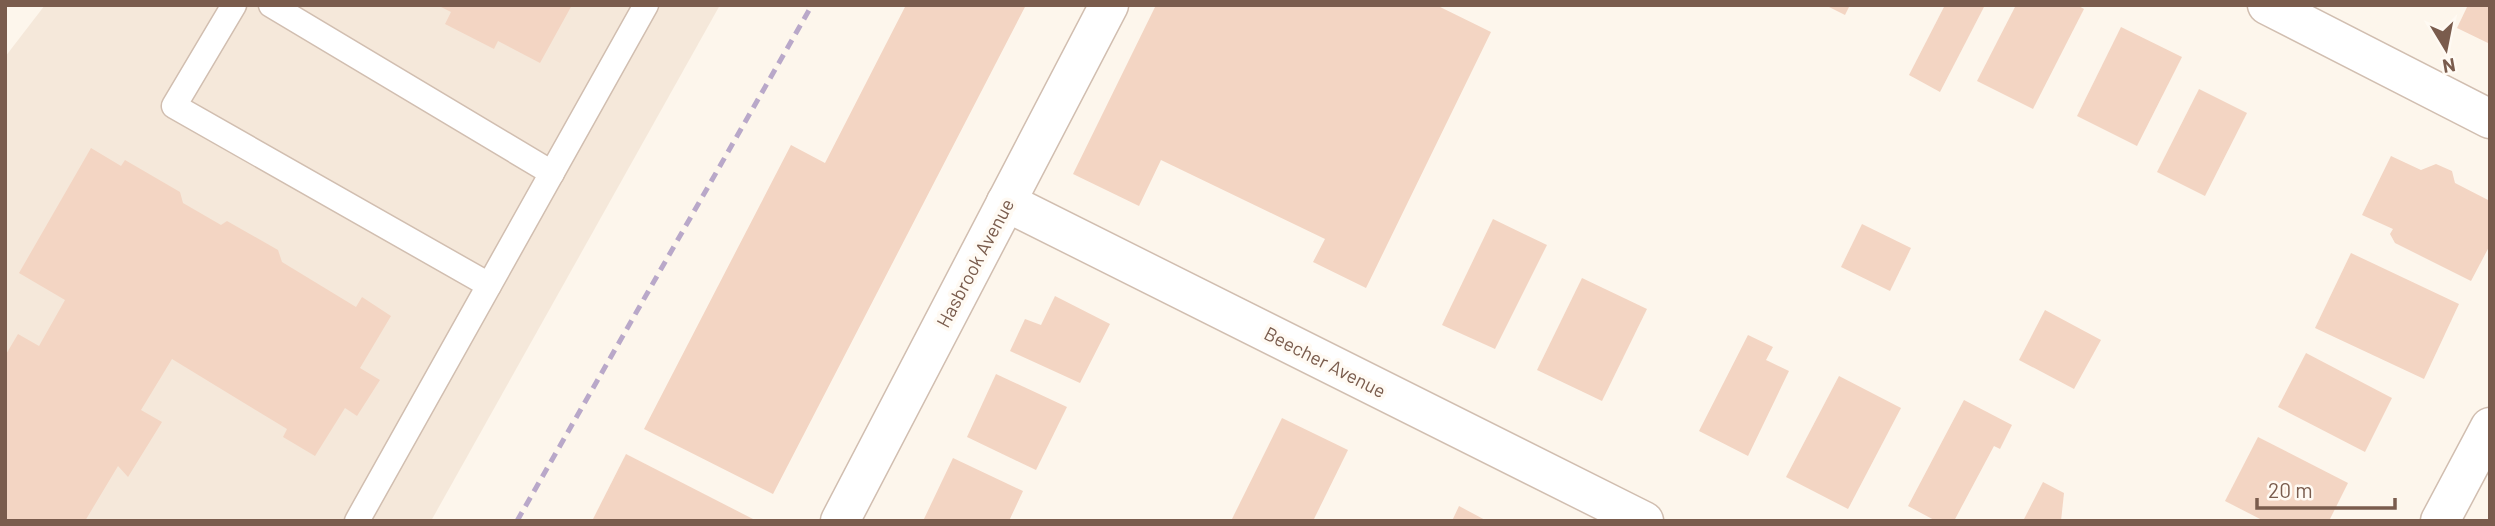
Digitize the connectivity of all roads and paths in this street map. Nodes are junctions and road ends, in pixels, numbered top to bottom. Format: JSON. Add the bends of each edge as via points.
{"nodes":[{"id":1,"x":234,"y":5,"type":"edge"},
{"id":2,"x":271,"y":5,"type":"edge"},
{"id":3,"x":646,"y":5,"type":"edge"},
{"id":4,"x":1109,"y":5,"type":"edge"},
{"id":5,"x":2267,"y":5,"type":"edge"},
{"id":6,"x":2490,"y":119,"type":"edge"},
{"id":7,"x":552,"y":173,"type":"junction"},
{"id":8,"x":1006,"y":202,"type":"junction"},
{"id":9,"x":489,"y":285,"type":"junction"},
{"id":10,"x":2490,"y":427,"type":"edge"},
{"id":11,"x":357,"y":521,"type":"edge"},
{"id":12,"x":840,"y":521,"type":"edge"},
{"id":13,"x":1644,"y":521,"type":"edge"},
{"id":14,"x":2440,"y":521,"type":"edge"}],
"edges":[{"from":1,"to":9,"type":"lane","via":[[174,106]]},
{"from":2,"to":7,"type":"lane"},
{"from":3,"to":7,"type":"lane"},
{"from":4,"to":8,"type":"street","name":"Hasbrook Avenue"},
{"from":5,"to":6,"type":"street"},
{"from":7,"to":9,"type":"lane"},
{"from":8,"to":12,"type":"street","name":"Hasbrook Avenue"},
{"from":8,"to":13,"type":"street","name":"Beecher Avenue"},
{"from":9,"to":11,"type":"lane"},
{"from":10,"to":14,"type":"street"}]}
